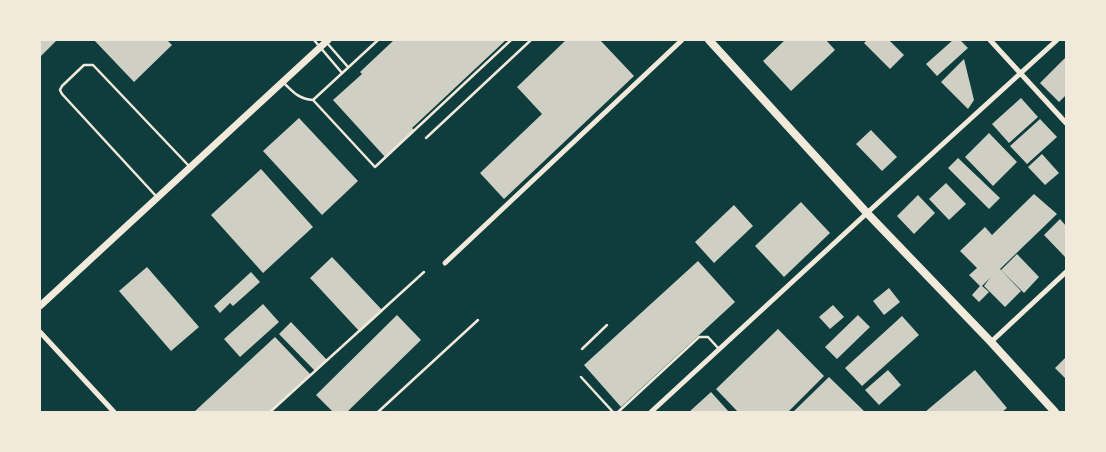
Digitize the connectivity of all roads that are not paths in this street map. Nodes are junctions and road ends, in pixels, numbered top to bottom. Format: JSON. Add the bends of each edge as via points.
{"nodes":[{"id":1,"x":314,"y":40,"type":"edge"},
{"id":2,"x":378,"y":40,"type":"edge"},
{"id":3,"x":511,"y":40,"type":"edge"},
{"id":4,"x":531,"y":40,"type":"edge"},
{"id":5,"x":682,"y":40,"type":"edge"},
{"id":6,"x":709,"y":40,"type":"edge"},
{"id":7,"x":990,"y":40,"type":"edge"},
{"id":8,"x":1057,"y":40,"type":"edge"},
{"id":9,"x":325,"y":43,"type":"edge"},
{"id":10,"x":348,"y":68,"type":"junction"},
{"id":11,"x":342,"y":73,"type":"junction"},
{"id":12,"x":1020,"y":73,"type":"junction"},
{"id":13,"x":282,"y":82,"type":"junction"},
{"id":14,"x":313,"y":100,"type":"junction"},
{"id":15,"x":1066,"y":123,"type":"edge"},
{"id":16,"x":426,"y":138,"type":"dead end"},
{"id":17,"x":190,"y":167,"type":"junction"},
{"id":18,"x":157,"y":197,"type":"junction"},
{"id":19,"x":867,"y":213,"type":"junction"},
{"id":20,"x":445,"y":263,"type":"dead end"},
{"id":21,"x":424,"y":272,"type":"dead end"},
{"id":22,"x":1066,"y":272,"type":"edge"},
{"id":23,"x":40,"y":306,"type":"edge"},
{"id":24,"x":478,"y":320,"type":"dead end"},
{"id":25,"x":606,"y":325,"type":"dead end"},
{"id":26,"x":40,"y":332,"type":"edge"},
{"id":27,"x":991,"y":342,"type":"junction"},
{"id":28,"x":582,"y":349,"type":"dead end"},
{"id":29,"x":719,"y":349,"type":"junction"},
{"id":30,"x":581,"y":377,"type":"dead end"},
{"id":31,"x":114,"y":412,"type":"edge"},
{"id":32,"x":270,"y":412,"type":"edge"},
{"id":33,"x":378,"y":412,"type":"edge"},
{"id":34,"x":613,"y":412,"type":"edge"},
{"id":35,"x":618,"y":412,"type":"edge"},
{"id":36,"x":651,"y":412,"type":"edge"},
{"id":37,"x":1055,"y":412,"type":"edge"}],
"edges":[{"from":1,"to":9,"type":"lane"},
{"from":2,"to":10,"type":"lane"},
{"from":3,"to":14,"type":"lane","via":[[375,167]]},
{"from":4,"to":16,"type":"lane"},
{"from":5,"to":20,"type":"street"},
{"from":6,"to":19,"type":"main road"},
{"from":7,"to":12,"type":"street"},
{"from":8,"to":12,"type":"street"},
{"from":9,"to":10,"type":"lane"},
{"from":9,"to":11,"type":"lane"},
{"from":9,"to":13,"type":"street"},
{"from":10,"to":11,"type":"lane"},
{"from":11,"to":14,"type":"lane"},
{"from":12,"to":15,"type":"street"},
{"from":12,"to":19,"type":"street"},
{"from":13,"to":14,"type":"lane","via":[[296,95]]},
{"from":13,"to":17,"type":"street"},
{"from":17,"to":18,"type":"street"},
{"from":17,"to":18,"type":"lane","via":[[93,66],[84,65],[62,86],[62,94]]},
{"from":18,"to":23,"type":"street"},
{"from":19,"to":27,"type":"main road"},
{"from":19,"to":29,"type":"street"},
{"from":21,"to":32,"type":"lane"},
{"from":22,"to":27,"type":"street"},
{"from":24,"to":33,"type":"lane"},
{"from":25,"to":28,"type":"lane"},
{"from":26,"to":31,"type":"street"},
{"from":27,"to":37,"type":"main road"},
{"from":29,"to":35,"type":"lane","via":[[708,337],[699,337]]},
{"from":29,"to":36,"type":"street"},
{"from":30,"to":34,"type":"lane"}]}
